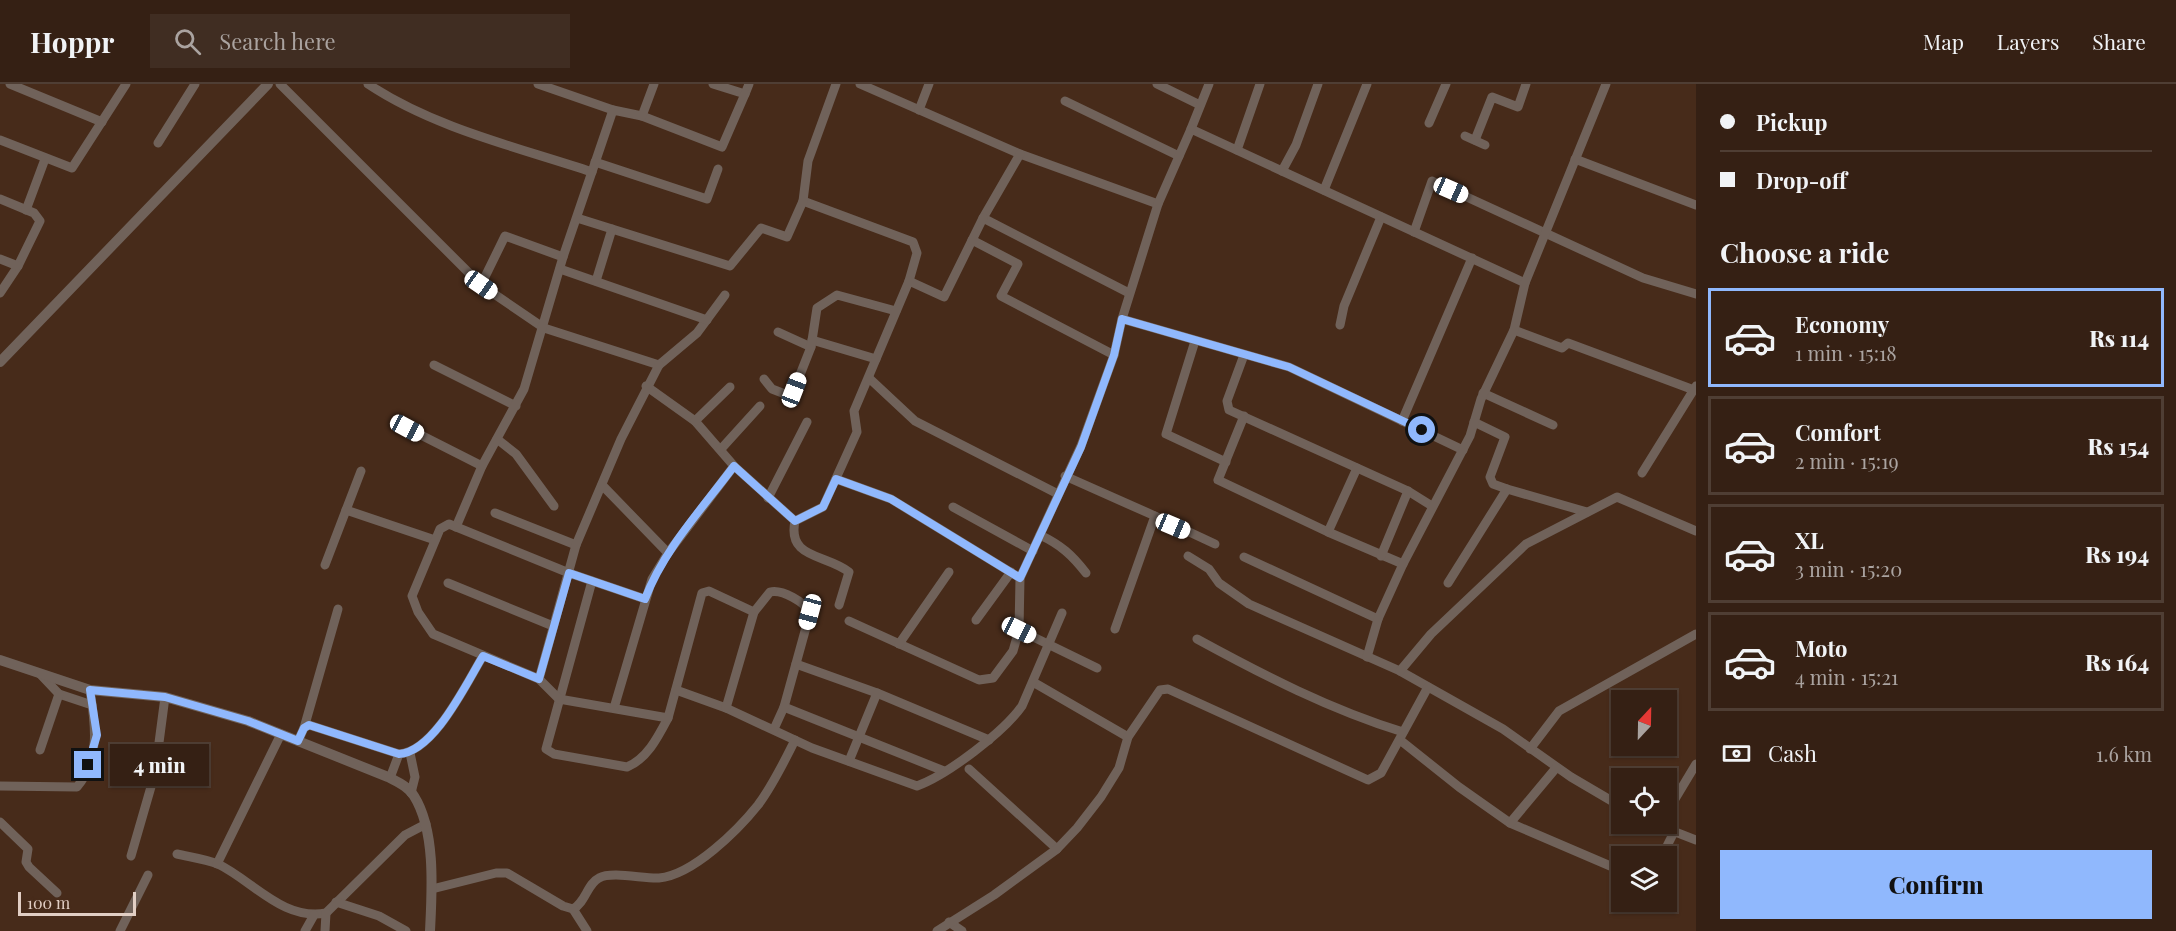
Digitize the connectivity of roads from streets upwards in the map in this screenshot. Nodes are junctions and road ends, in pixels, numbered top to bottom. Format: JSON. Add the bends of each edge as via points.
{"nodes":[{"id":1,"x":10,"y":84,"type":"edge"},
{"id":2,"x":126,"y":84,"type":"edge"},
{"id":3,"x":195,"y":84,"type":"edge"},
{"id":4,"x":268,"y":84,"type":"edge"},
{"id":5,"x":280,"y":84,"type":"edge"},
{"id":6,"x":369,"y":84,"type":"edge"},
{"id":7,"x":538,"y":84,"type":"edge"},
{"id":8,"x":654,"y":84,"type":"edge"},
{"id":9,"x":713,"y":84,"type":"edge"},
{"id":10,"x":749,"y":84,"type":"edge"},
{"id":11,"x":836,"y":84,"type":"edge"},
{"id":12,"x":860,"y":84,"type":"edge"},
{"id":13,"x":929,"y":84,"type":"edge"},
{"id":14,"x":1157,"y":84,"type":"edge"},
{"id":15,"x":1209,"y":84,"type":"edge"},
{"id":16,"x":1260,"y":84,"type":"edge"},
{"id":17,"x":1318,"y":84,"type":"edge"},
{"id":18,"x":1367,"y":84,"type":"edge"},
{"id":19,"x":1446,"y":84,"type":"edge"},
{"id":20,"x":1526,"y":84,"type":"edge"},
{"id":21,"x":1606,"y":84,"type":"edge"},
{"id":22,"x":745,"y":94,"type":"junction"},
{"id":23,"x":1065,"y":101,"type":"dead end"},
{"id":24,"x":1200,"y":105,"type":"junction"},
{"id":25,"x":920,"y":110,"type":"junction"},
{"id":26,"x":613,"y":111,"type":"junction"},
{"id":27,"x":642,"y":116,"type":"junction"},
{"id":28,"x":102,"y":122,"type":"junction"},
{"id":29,"x":1429,"y":123,"type":"dead end"},
{"id":30,"x":1191,"y":129,"type":"junction"},
{"id":31,"x":1465,"y":136,"type":"dead end"},
{"id":32,"x":0,"y":140,"type":"edge"},
{"id":33,"x":1475,"y":140,"type":"junction"},
{"id":34,"x":158,"y":143,"type":"dead end"},
{"id":35,"x":1485,"y":145,"type":"dead end"},
{"id":36,"x":1237,"y":150,"type":"junction"},
{"id":37,"x":1020,"y":153,"type":"junction"},
{"id":38,"x":1179,"y":156,"type":"junction"},
{"id":39,"x":45,"y":159,"type":"junction"},
{"id":40,"x":1575,"y":159,"type":"junction"},
{"id":41,"x":594,"y":167,"type":"junction"},
{"id":42,"x":718,"y":169,"type":"dead end"},
{"id":43,"x":1282,"y":171,"type":"junction"},
{"id":44,"x":1324,"y":190,"type":"junction"},
{"id":45,"x":0,"y":199,"type":"edge"},
{"id":46,"x":803,"y":201,"type":"junction"},
{"id":47,"x":1158,"y":204,"type":"junction"},
{"id":48,"x":1696,"y":205,"type":"edge"},
{"id":49,"x":26,"y":210,"type":"junction"},
{"id":50,"x":1381,"y":216,"type":"junction"},
{"id":51,"x":576,"y":218,"type":"junction"},
{"id":52,"x":983,"y":218,"type":"junction"},
{"id":53,"x":612,"y":229,"type":"junction"},
{"id":54,"x":1414,"y":232,"type":"junction"},
{"id":55,"x":1546,"y":233,"type":"junction"},
{"id":56,"x":972,"y":240,"type":"junction"},
{"id":57,"x":563,"y":257,"type":"junction"},
{"id":58,"x":1472,"y":258,"type":"junction"},
{"id":59,"x":0,"y":259,"type":"edge"},
{"id":60,"x":18,"y":266,"type":"junction"},
{"id":61,"x":560,"y":269,"type":"junction"},
{"id":62,"x":596,"y":281,"type":"junction"},
{"id":63,"x":909,"y":281,"type":"junction"},
{"id":64,"x":1525,"y":283,"type":"junction"},
{"id":65,"x":481,"y":285,"type":"junction"},
{"id":66,"x":0,"y":293,"type":"edge"},
{"id":67,"x":1130,"y":293,"type":"junction"},
{"id":68,"x":1696,"y":294,"type":"edge"},
{"id":69,"x":725,"y":295,"type":"dead end"},
{"id":70,"x":896,"y":311,"type":"junction"},
{"id":71,"x":1122,"y":319,"type":"junction"},
{"id":72,"x":707,"y":320,"type":"junction"},
{"id":73,"x":1340,"y":325,"type":"dead end"},
{"id":74,"x":544,"y":328,"type":"junction"},
{"id":75,"x":1514,"y":330,"type":"junction"},
{"id":76,"x":778,"y":332,"type":"dead end"},
{"id":77,"x":1196,"y":341,"type":"junction"},
{"id":78,"x":811,"y":344,"type":"junction"},
{"id":79,"x":1114,"y":355,"type":"junction"},
{"id":80,"x":1244,"y":355,"type":"junction"},
{"id":81,"x":876,"y":359,"type":"junction"},
{"id":82,"x":0,"y":362,"type":"edge"},
{"id":83,"x":434,"y":365,"type":"dead end"},
{"id":84,"x":659,"y":365,"type":"junction"},
{"id":85,"x":764,"y":379,"type":"dead end"},
{"id":86,"x":870,"y":379,"type":"junction"},
{"id":87,"x":646,"y":386,"type":"junction"},
{"id":88,"x":730,"y":387,"type":"dead end"},
{"id":89,"x":1695,"y":388,"type":"edge"},
{"id":90,"x":1483,"y":393,"type":"junction"},
{"id":91,"x":516,"y":405,"type":"junction"},
{"id":92,"x":759,"y":406,"type":"dead end"},
{"id":93,"x":1244,"y":416,"type":"junction"},
{"id":94,"x":1402,"y":421,"type":"junction"},
{"id":95,"x":695,"y":422,"type":"junction"},
{"id":96,"x":807,"y":422,"type":"dead end"},
{"id":97,"x":1474,"y":422,"type":"junction"},
{"id":98,"x":1553,"y":424,"type":"dead end"},
{"id":99,"x":407,"y":428,"type":"dead end"},
{"id":100,"x":497,"y":439,"type":"junction"},
{"id":101,"x":720,"y":448,"type":"junction"},
{"id":102,"x":1463,"y":450,"type":"junction"},
{"id":103,"x":1226,"y":462,"type":"junction"},
{"id":104,"x":482,"y":466,"type":"junction"},
{"id":105,"x":734,"y":466,"type":"junction"},
{"id":106,"x":1358,"y":468,"type":"junction"},
{"id":107,"x":361,"y":471,"type":"dead end"},
{"id":108,"x":1642,"y":473,"type":"dead end"},
{"id":109,"x":1065,"y":476,"type":"junction"},
{"id":110,"x":836,"y":479,"type":"junction"},
{"id":111,"x":602,"y":485,"type":"junction"},
{"id":112,"x":1508,"y":489,"type":"junction"},
{"id":113,"x":1408,"y":491,"type":"junction"},
{"id":114,"x":1058,"y":494,"type":"junction"},
{"id":115,"x":768,"y":498,"type":"junction"},
{"id":116,"x":555,"y":506,"type":"dead end"},
{"id":117,"x":1432,"y":506,"type":"junction"},
{"id":118,"x":953,"y":507,"type":"dead end"},
{"id":119,"x":346,"y":510,"type":"junction"},
{"id":120,"x":1587,"y":512,"type":"junction"},
{"id":121,"x":495,"y":513,"type":"dead end"},
{"id":122,"x":1155,"y":516,"type":"junction"},
{"id":123,"x":795,"y":521,"type":"junction"},
{"id":124,"x":456,"y":527,"type":"junction"},
{"id":125,"x":1696,"y":531,"type":"edge"},
{"id":126,"x":1328,"y":532,"type":"junction"},
{"id":127,"x":1040,"y":535,"type":"junction"},
{"id":128,"x":435,"y":540,"type":"junction"},
{"id":129,"x":1215,"y":544,"type":"dead end"},
{"id":130,"x":576,"y":545,"type":"junction"},
{"id":131,"x":1033,"y":551,"type":"junction"},
{"id":132,"x":668,"y":553,"type":"junction"},
{"id":133,"x":1188,"y":556,"type":"dead end"},
{"id":134,"x":1381,"y":556,"type":"junction"},
{"id":135,"x":1244,"y":557,"type":"dead end"},
{"id":136,"x":1403,"y":564,"type":"junction"},
{"id":137,"x":325,"y":565,"type":"dead end"},
{"id":138,"x":949,"y":572,"type":"dead end"},
{"id":139,"x":1011,"y":572,"type":"junction"},
{"id":140,"x":569,"y":573,"type":"junction"},
{"id":141,"x":1086,"y":573,"type":"dead end"},
{"id":142,"x":1020,"y":578,"type":"junction"},
{"id":143,"x":592,"y":581,"type":"junction"},
{"id":144,"x":448,"y":583,"type":"dead end"},
{"id":145,"x":1448,"y":584,"type":"dead end"},
{"id":146,"x":645,"y":599,"type":"junction"},
{"id":147,"x":839,"y":605,"type":"dead end"},
{"id":148,"x":338,"y":609,"type":"dead end"},
{"id":149,"x":754,"y":612,"type":"junction"},
{"id":150,"x":1062,"y":613,"type":"dead end"},
{"id":151,"x":1378,"y":619,"type":"junction"},
{"id":152,"x":976,"y":620,"type":"dead end"},
{"id":153,"x":849,"y":621,"type":"dead end"},
{"id":154,"x":554,"y":626,"type":"junction"},
{"id":155,"x":1115,"y":629,"type":"dead end"},
{"id":156,"x":1019,"y":630,"type":"junction"},
{"id":157,"x":1696,"y":634,"type":"edge"},
{"id":158,"x":1197,"y":639,"type":"dead end"},
{"id":159,"x":899,"y":644,"type":"junction"},
{"id":160,"x":1050,"y":645,"type":"junction"},
{"id":161,"x":483,"y":656,"type":"junction"},
{"id":162,"x":1366,"y":657,"type":"junction"},
{"id":163,"x":0,"y":660,"type":"edge"},
{"id":164,"x":796,"y":664,"type":"junction"},
{"id":165,"x":1097,"y":668,"type":"dead end"},
{"id":166,"x":1400,"y":671,"type":"junction"},
{"id":167,"x":41,"y":675,"type":"junction"},
{"id":168,"x":539,"y":679,"type":"junction"},
{"id":169,"x":1033,"y":682,"type":"junction"},
{"id":170,"x":1428,"y":687,"type":"junction"},
{"id":171,"x":90,"y":690,"type":"junction"},
{"id":172,"x":676,"y":690,"type":"junction"},
{"id":173,"x":877,"y":693,"type":"junction"},
{"id":174,"x":59,"y":694,"type":"junction"},
{"id":175,"x":165,"y":697,"type":"junction"},
{"id":176,"x":559,"y":699,"type":"junction"},
{"id":177,"x":92,"y":705,"type":"junction"},
{"id":178,"x":784,"y":707,"type":"junction"},
{"id":179,"x":614,"y":708,"type":"junction"},
{"id":180,"x":726,"y":708,"type":"junction"},
{"id":181,"x":668,"y":718,"type":"junction"},
{"id":182,"x":304,"y":728,"type":"junction"},
{"id":183,"x":774,"y":729,"type":"junction"},
{"id":184,"x":281,"y":734,"type":"junction"},
{"id":185,"x":1402,"y":736,"type":"junction"},
{"id":186,"x":858,"y":737,"type":"junction"},
{"id":187,"x":1128,"y":737,"type":"junction"},
{"id":188,"x":795,"y":740,"type":"junction"},
{"id":189,"x":989,"y":740,"type":"junction"},
{"id":190,"x":298,"y":741,"type":"junction"},
{"id":191,"x":1530,"y":749,"type":"junction"},
{"id":192,"x":40,"y":750,"type":"dead end"},
{"id":193,"x":410,"y":753,"type":"junction"},
{"id":194,"x":399,"y":754,"type":"junction"},
{"id":195,"x":849,"y":760,"type":"junction"},
{"id":196,"x":1696,"y":764,"type":"edge"},
{"id":197,"x":1556,"y":768,"type":"junction"},
{"id":198,"x":969,"y":769,"type":"dead end"},
{"id":199,"x":944,"y":771,"type":"junction"},
{"id":200,"x":390,"y":778,"type":"junction"},
{"id":201,"x":0,"y":786,"type":"edge"},
{"id":202,"x":411,"y":793,"type":"junction"},
{"id":203,"x":1677,"y":796,"type":"edge"},
{"id":204,"x":1611,"y":800,"type":"edge"},
{"id":205,"x":0,"y":822,"type":"edge"},
{"id":206,"x":1510,"y":823,"type":"junction"},
{"id":207,"x":426,"y":824,"type":"junction"},
{"id":208,"x":1677,"y":833,"type":"edge"},
{"id":209,"x":1696,"y":840,"type":"edge"},
{"id":210,"x":1058,"y":849,"type":"junction"},
{"id":211,"x":177,"y":854,"type":"dead end"},
{"id":212,"x":131,"y":856,"type":"dead end"},
{"id":213,"x":217,"y":864,"type":"junction"},
{"id":214,"x":1611,"y":866,"type":"edge"},
{"id":215,"x":148,"y":874,"type":"dead end"},
{"id":216,"x":432,"y":889,"type":"junction"},
{"id":217,"x":57,"y":892,"type":"dead end"},
{"id":218,"x":336,"y":902,"type":"junction"},
{"id":219,"x":573,"y":909,"type":"junction"},
{"id":220,"x":326,"y":913,"type":"junction"},
{"id":221,"x":314,"y":915,"type":"junction"},
{"id":222,"x":949,"y":922,"type":"junction"},
{"id":223,"x":120,"y":931,"type":"edge"},
{"id":224,"x":305,"y":931,"type":"edge"},
{"id":225,"x":325,"y":931,"type":"edge"},
{"id":226,"x":406,"y":931,"type":"edge"},
{"id":227,"x":430,"y":931,"type":"edge"},
{"id":228,"x":586,"y":931,"type":"edge"},
{"id":229,"x":937,"y":931,"type":"edge"},
{"id":230,"x":962,"y":931,"type":"edge"}],
"edges":[{"from":1,"to":28,"type":"street"},
{"from":2,"to":28,"type":"street"},
{"from":3,"to":34,"type":"street"},
{"from":4,"to":82,"type":"street"},
{"from":5,"to":65,"type":"street"},
{"from":6,"to":41,"type":"street","via":[[395,102],[468,131]]},
{"from":7,"to":26,"type":"street"},
{"from":8,"to":27,"type":"street"},
{"from":9,"to":22,"type":"street"},
{"from":10,"to":22,"type":"street"},
{"from":11,"to":46,"type":"street","via":[[808,162]]},
{"from":12,"to":25,"type":"street"},
{"from":13,"to":25,"type":"street"},
{"from":14,"to":24,"type":"street"},
{"from":15,"to":24,"type":"street"},
{"from":16,"to":36,"type":"street"},
{"from":17,"to":43,"type":"street","via":[[1305,124]]},
{"from":18,"to":44,"type":"street"},
{"from":19,"to":29,"type":"street"},
{"from":20,"to":33,"type":"street","via":[[1518,107],[1492,97]]},
{"from":21,"to":40,"type":"street"},
{"from":22,"to":27,"type":"street","via":[[722,147]]},
{"from":23,"to":38,"type":"street"},
{"from":24,"to":30,"type":"street"},
{"from":25,"to":37,"type":"street"},
{"from":26,"to":27,"type":"street"},
{"from":26,"to":41,"type":"street"},
{"from":28,"to":39,"type":"street","via":[[72,168]]},
{"from":30,"to":36,"type":"street"},
{"from":30,"to":38,"type":"street"},
{"from":31,"to":33,"type":"street"},
{"from":32,"to":39,"type":"street"},
{"from":33,"to":35,"type":"street"},
{"from":36,"to":43,"type":"street"},
{"from":37,"to":47,"type":"street"},
{"from":37,"to":52,"type":"street"},
{"from":38,"to":47,"type":"street"},
{"from":39,"to":49,"type":"street"},
{"from":40,"to":48,"type":"street"},
{"from":40,"to":55,"type":"street"},
{"from":41,"to":42,"type":"street","via":[[707,199]]},
{"from":41,"to":51,"type":"street"},
{"from":43,"to":44,"type":"street"},
{"from":44,"to":50,"type":"street"},
{"from":45,"to":49,"type":"street"},
{"from":46,"to":53,"type":"street","via":[[787,237],[761,228],[730,266]]},
{"from":46,"to":63,"type":"street","via":[[913,242],[917,252]]},
{"from":47,"to":67,"type":"street"},
{"from":49,"to":60,"type":"street","via":[[40,220]]},
{"from":50,"to":54,"type":"street"},
{"from":50,"to":73,"type":"street"},
{"from":51,"to":53,"type":"street"},
{"from":51,"to":57,"type":"street"},
{"from":52,"to":56,"type":"street"},
{"from":52,"to":67,"type":"street"},
{"from":53,"to":62,"type":"street"},
{"from":54,"to":55,"type":"street","via":[[1432,181]]},
{"from":54,"to":58,"type":"street"},
{"from":55,"to":64,"type":"street"},
{"from":55,"to":68,"type":"street","via":[[1643,278]]},
{"from":56,"to":63,"type":"street","via":[[944,297]]},
{"from":56,"to":79,"type":"street","via":[[1018,264],[1000,296]]},
{"from":57,"to":61,"type":"street"},
{"from":57,"to":65,"type":"street","via":[[505,236]]},
{"from":58,"to":64,"type":"street"},
{"from":58,"to":94,"type":"street"},
{"from":59,"to":60,"type":"street"},
{"from":60,"to":66,"type":"street"},
{"from":61,"to":62,"type":"street"},
{"from":61,"to":74,"type":"street"},
{"from":62,"to":72,"type":"street"},
{"from":63,"to":70,"type":"street"},
{"from":64,"to":75,"type":"street"},
{"from":65,"to":74,"type":"street"},
{"from":67,"to":71,"type":"street"},
{"from":69,"to":72,"type":"street"},
{"from":70,"to":78,"type":"street","via":[[837,295],[817,308]]},
{"from":70,"to":81,"type":"street"},
{"from":71,"to":77,"type":"street"},
{"from":71,"to":79,"type":"street"},
{"from":72,"to":84,"type":"street","via":[[687,344]]},
{"from":74,"to":84,"type":"street"},
{"from":74,"to":91,"type":"street"},
{"from":75,"to":89,"type":"street","via":[[1562,348],[1568,343]]},
{"from":75,"to":90,"type":"street"},
{"from":76,"to":78,"type":"street"},
{"from":77,"to":80,"type":"street"},
{"from":77,"to":103,"type":"street","via":[[1166,434]]},
{"from":78,"to":81,"type":"street"},
{"from":78,"to":85,"type":"street","via":[[790,393],[772,389]]},
{"from":79,"to":109,"type":"street","via":[[1081,447]]},
{"from":80,"to":93,"type":"street","via":[[1227,405],[1229,410]]},
{"from":80,"to":94,"type":"street","via":[[1289,367]]},
{"from":81,"to":86,"type":"street"},
{"from":83,"to":91,"type":"street"},
{"from":84,"to":87,"type":"street"},
{"from":86,"to":110,"type":"street","via":[[853,415],[857,432]]},
{"from":86,"to":114,"type":"street","via":[[915,421]]},
{"from":87,"to":95,"type":"street"},
{"from":87,"to":111,"type":"street"},
{"from":88,"to":95,"type":"street"},
{"from":89,"to":108,"type":"street"},
{"from":90,"to":97,"type":"street"},
{"from":90,"to":98,"type":"street"},
{"from":91,"to":100,"type":"street"},
{"from":92,"to":101,"type":"street"},
{"from":93,"to":103,"type":"street"},
{"from":93,"to":106,"type":"street"},
{"from":94,"to":102,"type":"street"},
{"from":95,"to":101,"type":"street"},
{"from":96,"to":115,"type":"street"},
{"from":97,"to":102,"type":"street"},
{"from":97,"to":112,"type":"street","via":[[1505,437],[1490,477],[1493,483]]},
{"from":99,"to":104,"type":"street"},
{"from":100,"to":104,"type":"street"},
{"from":100,"to":116,"type":"street","via":[[516,454]]},
{"from":101,"to":105,"type":"street"},
{"from":102,"to":117,"type":"street"},
{"from":103,"to":126,"type":"street","via":[[1218,480]]},
{"from":104,"to":124,"type":"street"},
{"from":105,"to":115,"type":"street"},
{"from":105,"to":132,"type":"street"},
{"from":106,"to":113,"type":"street"},
{"from":106,"to":126,"type":"street"},
{"from":107,"to":119,"type":"street"},
{"from":109,"to":114,"type":"street"},
{"from":109,"to":122,"type":"street"},
{"from":110,"to":123,"type":"street","via":[[823,507]]},
{"from":110,"to":139,"type":"street","via":[[891,499]]},
{"from":111,"to":130,"type":"street"},
{"from":111,"to":132,"type":"street"},
{"from":112,"to":120,"type":"street"},
{"from":112,"to":145,"type":"street"},
{"from":113,"to":117,"type":"street"},
{"from":113,"to":134,"type":"street"},
{"from":114,"to":127,"type":"street"},
{"from":115,"to":123,"type":"street"},
{"from":117,"to":136,"type":"street"},
{"from":118,"to":131,"type":"street"},
{"from":119,"to":128,"type":"street"},
{"from":119,"to":137,"type":"street"},
{"from":120,"to":125,"type":"street","via":[[1617,497]]},
{"from":120,"to":166,"type":"street","via":[[1526,544],[1431,634]]},
{"from":121,"to":130,"type":"street"},
{"from":122,"to":129,"type":"street"},
{"from":122,"to":155,"type":"street"},
{"from":123,"to":147,"type":"street","via":[[793,539],[800,548],[849,572]]},
{"from":124,"to":128,"type":"street","via":[[445,525]]},
{"from":124,"to":140,"type":"street"},
{"from":126,"to":134,"type":"street"},
{"from":127,"to":131,"type":"street"},
{"from":127,"to":141,"type":"street","via":[[1066,550]]},
{"from":128,"to":161,"type":"street","via":[[412,601],[433,634]]},
{"from":130,"to":140,"type":"street"},
{"from":131,"to":142,"type":"street"},
{"from":132,"to":146,"type":"street"},
{"from":133,"to":162,"type":"street","via":[[1249,604]]},
{"from":134,"to":136,"type":"street"},
{"from":135,"to":151,"type":"street"},
{"from":136,"to":151,"type":"street"},
{"from":138,"to":159,"type":"street"},
{"from":139,"to":142,"type":"street"},
{"from":139,"to":152,"type":"street"},
{"from":140,"to":143,"type":"street"},
{"from":140,"to":154,"type":"street"},
{"from":142,"to":156,"type":"street"},
{"from":143,"to":146,"type":"street"},
{"from":143,"to":176,"type":"street"},
{"from":144,"to":154,"type":"street"},
{"from":146,"to":179,"type":"street"},
{"from":148,"to":182,"type":"street"},
{"from":149,"to":164,"type":"street","via":[[774,590],[809,609]]},
{"from":149,"to":172,"type":"street","via":[[709,591],[702,593]]},
{"from":149,"to":180,"type":"street"},
{"from":150,"to":160,"type":"street"},
{"from":151,"to":162,"type":"street"},
{"from":153,"to":159,"type":"street"},
{"from":154,"to":168,"type":"street"},
{"from":156,"to":159,"type":"street","via":[[1013,651],[998,673],[988,680],[979,680]]},
{"from":156,"to":160,"type":"street"},
{"from":157,"to":191,"type":"street","via":[[1559,711]]},
{"from":158,"to":185,"type":"street","via":[[1264,676]]},
{"from":160,"to":165,"type":"street"},
{"from":160,"to":169,"type":"street"},
{"from":161,"to":168,"type":"street"},
{"from":161,"to":193,"type":"street","via":[[445,718],[421,747]]},
{"from":162,"to":166,"type":"street"},
{"from":163,"to":167,"type":"street"},
{"from":164,"to":173,"type":"street"},
{"from":164,"to":178,"type":"street"},
{"from":166,"to":170,"type":"street"},
{"from":167,"to":171,"type":"street"},
{"from":167,"to":174,"type":"street"},
{"from":168,"to":176,"type":"street"},
{"from":169,"to":187,"type":"street"},
{"from":169,"to":189,"type":"street","via":[[1013,719]]},
{"from":170,"to":185,"type":"street"},
{"from":170,"to":191,"type":"street","via":[[1503,729]]},
{"from":171,"to":175,"type":"street"},
{"from":171,"to":177,"type":"street"},
{"from":172,"to":180,"type":"street"},
{"from":172,"to":181,"type":"street"},
{"from":173,"to":186,"type":"street"},
{"from":173,"to":189,"type":"street"},
{"from":174,"to":177,"type":"street"},
{"from":174,"to":192,"type":"street"},
{"from":175,"to":184,"type":"street"},
{"from":175,"to":212,"type":"street","via":[[155,773]]},
{"from":176,"to":179,"type":"street"},
{"from":176,"to":181,"type":"street","via":[[546,749],[554,754],[627,768],[643,757]]},
{"from":177,"to":201,"type":"street","via":[[97,735],[77,787]]},
{"from":178,"to":183,"type":"street"},
{"from":178,"to":186,"type":"street"},
{"from":179,"to":181,"type":"street"},
{"from":180,"to":183,"type":"street"},
{"from":182,"to":190,"type":"street"},
{"from":182,"to":194,"type":"street","via":[[316,727]]},
{"from":183,"to":188,"type":"street"},
{"from":184,"to":190,"type":"street"},
{"from":184,"to":213,"type":"street"},
{"from":185,"to":187,"type":"street","via":[[1380,773],[1368,780],[1163,688]]},
{"from":185,"to":206,"type":"street","via":[[1459,787]]},
{"from":186,"to":195,"type":"street"},
{"from":186,"to":199,"type":"street"},
{"from":187,"to":210,"type":"street","via":[[1119,768],[1101,797]]},
{"from":188,"to":195,"type":"street"},
{"from":188,"to":219,"type":"street","via":[[758,804],[727,838],[700,859],[660,878],[604,876],[597,879]]},
{"from":189,"to":199,"type":"street"},
{"from":190,"to":200,"type":"street"},
{"from":191,"to":197,"type":"street"},
{"from":193,"to":194,"type":"street"},
{"from":193,"to":202,"type":"street","via":[[415,777]]},
{"from":194,"to":200,"type":"street"},
{"from":195,"to":199,"type":"street","via":[[917,786]]},
{"from":196,"to":203,"type":"street"},
{"from":197,"to":204,"type":"street"},
{"from":197,"to":206,"type":"street"},
{"from":198,"to":210,"type":"street"},
{"from":200,"to":202,"type":"street"},
{"from":202,"to":207,"type":"street"},
{"from":205,"to":217,"type":"street","via":[[28,849],[29,867]]},
{"from":206,"to":214,"type":"street"},
{"from":207,"to":216,"type":"street"},
{"from":207,"to":218,"type":"street","via":[[405,835]]},
{"from":208,"to":209,"type":"street"},
{"from":210,"to":222,"type":"street"},
{"from":211,"to":213,"type":"street"},
{"from":213,"to":221,"type":"street","via":[[280,905]]},
{"from":215,"to":223,"type":"street"},
{"from":216,"to":219,"type":"street","via":[[507,873]]},
{"from":216,"to":227,"type":"street"},
{"from":218,"to":220,"type":"street"},
{"from":218,"to":226,"type":"street","via":[[379,916]]},
{"from":219,"to":228,"type":"street"},
{"from":220,"to":221,"type":"street"},
{"from":220,"to":225,"type":"street"},
{"from":221,"to":224,"type":"street"},
{"from":222,"to":229,"type":"street"},
{"from":222,"to":230,"type":"street"}]}
